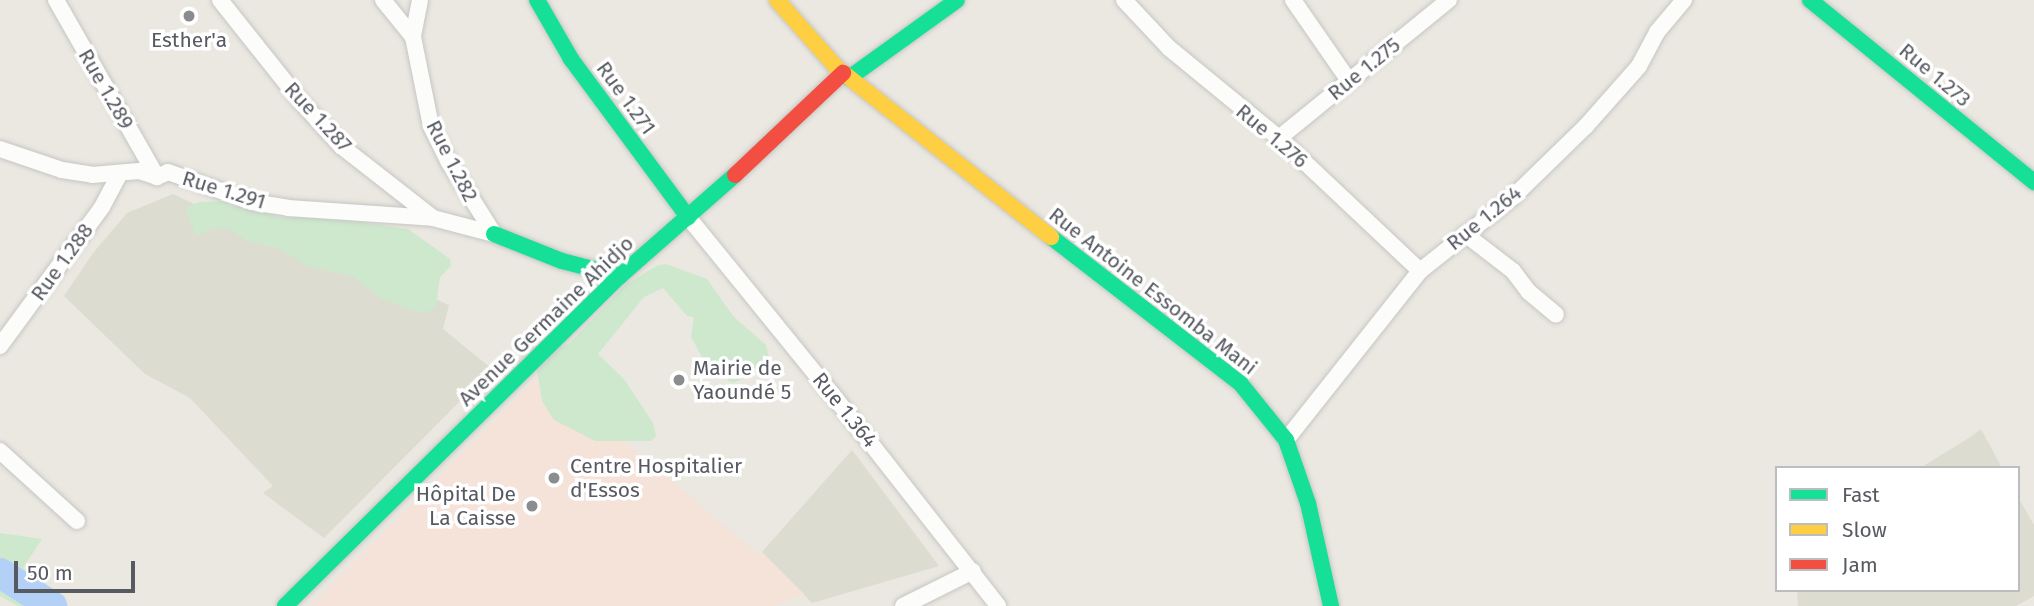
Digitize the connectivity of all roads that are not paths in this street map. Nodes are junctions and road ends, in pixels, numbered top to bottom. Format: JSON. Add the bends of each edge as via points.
{"nodes":[{"id":1,"x":56,"y":0,"type":"edge"},
{"id":2,"x":220,"y":0,"type":"edge"},
{"id":3,"x":383,"y":0,"type":"edge"},
{"id":4,"x":420,"y":0,"type":"edge"},
{"id":5,"x":537,"y":0,"type":"edge"},
{"id":6,"x":777,"y":0,"type":"edge"},
{"id":7,"x":929,"y":0,"type":"edge"},
{"id":8,"x":957,"y":0,"type":"edge"},
{"id":9,"x":1124,"y":0,"type":"edge"},
{"id":10,"x":1293,"y":0,"type":"edge"},
{"id":11,"x":1684,"y":0,"type":"edge"},
{"id":12,"x":1810,"y":0,"type":"edge"},
{"id":13,"x":1444,"y":2,"type":"edge"},
{"id":14,"x":413,"y":37,"type":"junction"},
{"id":15,"x":843,"y":73,"type":"junction"},
{"id":16,"x":1349,"y":81,"type":"junction"},
{"id":17,"x":1279,"y":138,"type":"junction"},
{"id":18,"x":0,"y":149,"type":"edge"},
{"id":19,"x":119,"y":175,"type":"junction"},
{"id":20,"x":157,"y":177,"type":"junction"},
{"id":21,"x":2034,"y":182,"type":"edge"},
{"id":22,"x":688,"y":217,"type":"junction"},
{"id":23,"x":433,"y":218,"type":"junction"},
{"id":24,"x":494,"y":234,"type":"junction"},
{"id":25,"x":1465,"y":234,"type":"junction"},
{"id":26,"x":1420,"y":271,"type":"junction"},
{"id":27,"x":620,"y":276,"type":"junction"},
{"id":28,"x":1556,"y":315,"type":"dead end"},
{"id":29,"x":0,"y":346,"type":"edge"},
{"id":30,"x":1286,"y":440,"type":"junction"},
{"id":31,"x":0,"y":451,"type":"edge"},
{"id":32,"x":77,"y":521,"type":"dead end"},
{"id":33,"x":973,"y":571,"type":"junction"},
{"id":34,"x":285,"y":606,"type":"edge"},
{"id":35,"x":903,"y":606,"type":"edge"},
{"id":36,"x":998,"y":606,"type":"edge"},
{"id":37,"x":1331,"y":606,"type":"edge"}],
"edges":[{"from":1,"to":20,"type":"street","name":"Rue 1.289"},
{"from":2,"to":23,"type":"street","name":"Rue 1.287","via":[[341,146]]},
{"from":3,"to":14,"type":"street"},
{"from":4,"to":14,"type":"street","name":"Rue 1.282"},
{"from":5,"to":22,"type":"main road","name":"Rue 1.271","via":[[571,59]]},
{"from":6,"to":15,"type":"main road","name":"Rue Antoine Essomba Mani"},
{"from":7,"to":15,"type":"main road"},
{"from":8,"to":15,"type":"main road"},
{"from":9,"to":17,"type":"street","name":"Rue 1.276","via":[[1169,48]]},
{"from":10,"to":16,"type":"street"},
{"from":11,"to":25,"type":"street","name":"Rue 1.264","via":[[1657,32],[1639,66],[1586,126],[1513,197]]},
{"from":12,"to":21,"type":"main road","name":"Rue 1.273"},
{"from":13,"to":16,"type":"street","name":"Rue 1.275"},
{"from":14,"to":24,"type":"street","name":"Rue 1.282","via":[[431,126]]},
{"from":15,"to":22,"type":"main road","name":"Avenue Germaine Ahidjo"},
{"from":15,"to":30,"type":"main road","name":"Rue Antoine Essomba Mani","via":[[1240,383]]},
{"from":16,"to":17,"type":"street","name":"Rue 1.275"},
{"from":17,"to":26,"type":"street","name":"Rue 1.276"},
{"from":18,"to":19,"type":"street","name":"Rue 1.291","via":[[62,170]]},
{"from":19,"to":20,"type":"street","name":"Rue 1.291","via":[[139,171]]},
{"from":19,"to":29,"type":"street","name":"Rue 1.288","via":[[102,207]]},
{"from":20,"to":23,"type":"street","name":"Rue 1.291","via":[[168,172],[218,192],[288,208]]},
{"from":22,"to":27,"type":"main road","name":"Avenue Germaine Ahidjo"},
{"from":22,"to":33,"type":"street","name":"Rue 1.364"},
{"from":23,"to":24,"type":"street","name":"Rue 1.291"},
{"from":24,"to":27,"type":"main road","via":[[562,261]]},
{"from":25,"to":26,"type":"street","name":"Rue 1.264"},
{"from":25,"to":28,"type":"street","via":[[1513,271],[1528,292]]},
{"from":26,"to":30,"type":"street","name":"Rue 1.264"},
{"from":27,"to":34,"type":"main road","name":"Avenue Germaine Ahidjo"},
{"from":30,"to":37,"type":"main road","name":"Rue Antoine Essomba Mani","via":[[1308,503]]},
{"from":31,"to":32,"type":"street"},
{"from":33,"to":35,"type":"street"},
{"from":33,"to":36,"type":"street","name":"Rue 1.364"}]}
